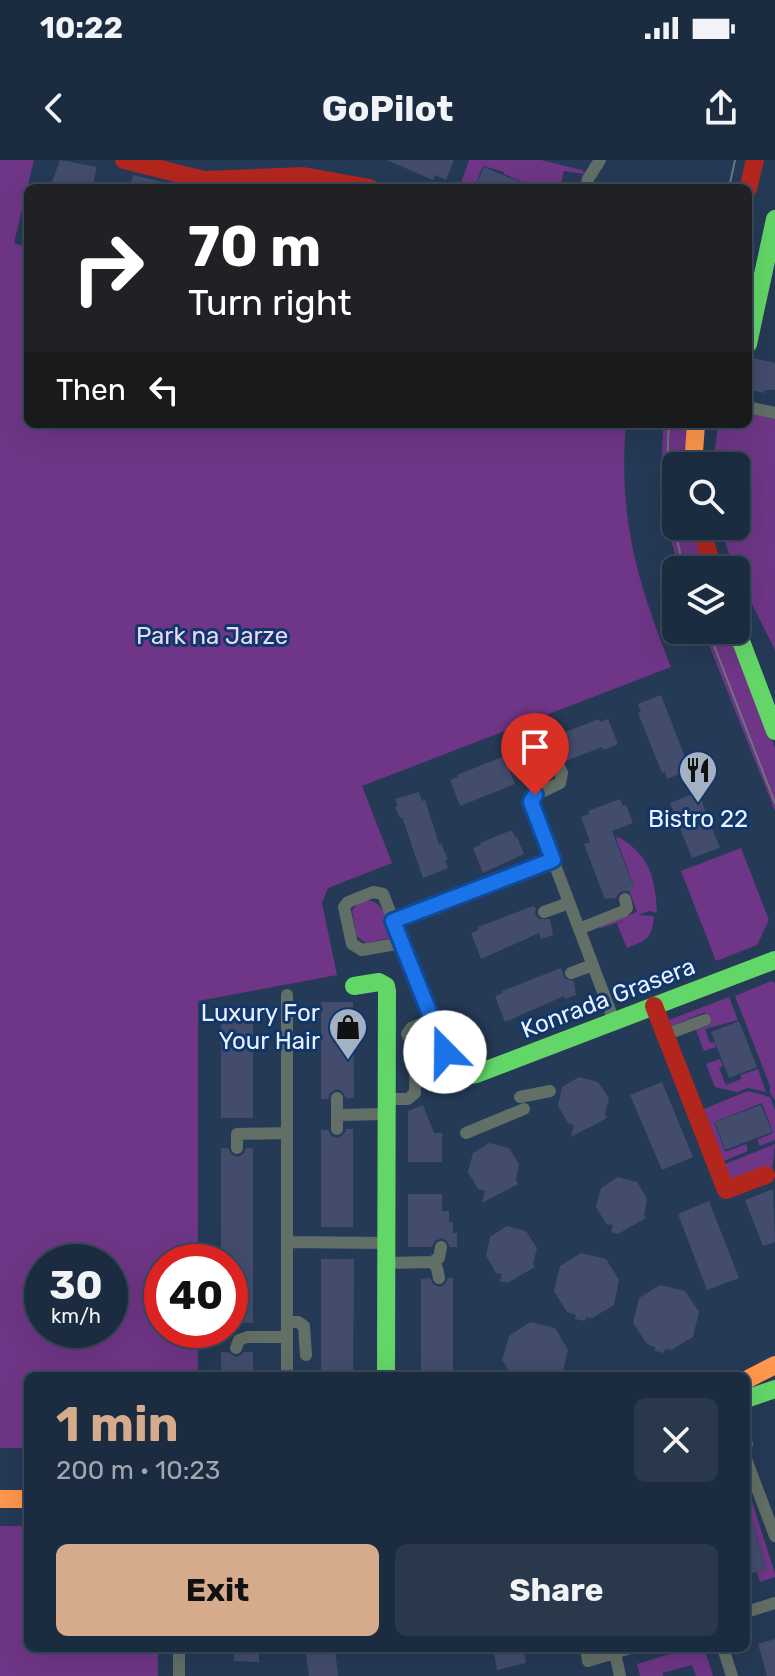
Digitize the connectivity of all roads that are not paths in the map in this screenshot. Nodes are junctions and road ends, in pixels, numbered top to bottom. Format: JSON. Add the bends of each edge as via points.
{"nodes":[{"id":1,"x":124,"y":160,"type":"edge"},
{"id":2,"x":600,"y":160,"type":"edge"},
{"id":3,"x":755,"y":160,"type":"edge"},
{"id":4,"x":153,"y":164,"type":"edge"},
{"id":5,"x":348,"y":184,"type":"edge"},
{"id":6,"x":587,"y":184,"type":"edge"},
{"id":7,"x":749,"y":184,"type":"edge"},
{"id":8,"x":775,"y":219,"type":"edge"},
{"id":9,"x":752,"y":325,"type":"edge"},
{"id":10,"x":752,"y":408,"type":"edge"},
{"id":11,"x":775,"y":413,"type":"edge"},
{"id":12,"x":696,"y":428,"type":"edge"},
{"id":13,"x":694,"y":452,"type":"edge"},
{"id":14,"x":742,"y":644,"type":"edge"},
{"id":15,"x":775,"y":731,"type":"edge"},
{"id":16,"x":560,"y":768,"type":"dead end"},
{"id":17,"x":553,"y":860,"type":"junction"},
{"id":18,"x":625,"y":899,"type":"dead end"},
{"id":19,"x":569,"y":903,"type":"junction"},
{"id":20,"x":544,"y":912,"type":"dead end"},
{"id":21,"x":393,"y":921,"type":"junction"},
{"id":22,"x":579,"y":929,"type":"junction"},
{"id":23,"x":402,"y":943,"type":"junction"},
{"id":24,"x":775,"y":960,"type":"edge"},
{"id":25,"x":593,"y":965,"type":"junction"},
{"id":26,"x":571,"y":973,"type":"dead end"},
{"id":27,"x":354,"y":986,"type":"dead end"},
{"id":28,"x":287,"y":995,"type":"dead end"},
{"id":29,"x":654,"y":1006,"type":"junction"},
{"id":30,"x":431,"y":1020,"type":"junction"},
{"id":31,"x":705,"y":1020,"type":"dead end"},
{"id":32,"x":614,"y":1021,"type":"junction"},
{"id":33,"x":665,"y":1035,"type":"junction"},
{"id":34,"x":550,"y":1091,"type":"dead end"},
{"id":35,"x":337,"y":1098,"type":"dead end"},
{"id":36,"x":386,"y":1107,"type":"junction"},
{"id":37,"x":337,"y":1115,"type":"junction"},
{"id":38,"x":237,"y":1118,"type":"dead end"},
{"id":39,"x":337,"y":1129,"type":"dead end"},
{"id":40,"x":286,"y":1133,"type":"junction"},
{"id":41,"x":466,"y":1133,"type":"dead end"},
{"id":42,"x":237,"y":1134,"type":"junction"},
{"id":43,"x":237,"y":1148,"type":"dead end"},
{"id":44,"x":766,"y":1175,"type":"dead end"},
{"id":45,"x":287,"y":1242,"type":"junction"},
{"id":46,"x":385,"y":1243,"type":"junction"},
{"id":47,"x":441,"y":1247,"type":"dead end"},
{"id":48,"x":432,"y":1262,"type":"junction"},
{"id":49,"x":386,"y":1263,"type":"junction"},
{"id":50,"x":439,"y":1278,"type":"dead end"},
{"id":51,"x":287,"y":1322,"type":"junction"},
{"id":52,"x":248,"y":1337,"type":"edge"},
{"id":53,"x":287,"y":1337,"type":"junction"},
{"id":54,"x":306,"y":1355,"type":"dead end"},
{"id":55,"x":775,"y":1365,"type":"edge"},
{"id":56,"x":287,"y":1372,"type":"edge"},
{"id":57,"x":386,"y":1372,"type":"edge"},
{"id":58,"x":750,"y":1378,"type":"edge"},
{"id":59,"x":775,"y":1389,"type":"edge"},
{"id":60,"x":750,"y":1398,"type":"edge"},
{"id":61,"x":750,"y":1468,"type":"edge"},
{"id":62,"x":0,"y":1499,"type":"edge"},
{"id":63,"x":24,"y":1499,"type":"edge"},
{"id":64,"x":772,"y":1520,"type":"edge"},
{"id":65,"x":775,"y":1536,"type":"edge"},
{"id":66,"x":775,"y":1603,"type":"edge"},
{"id":67,"x":750,"y":1611,"type":"edge"},
{"id":68,"x":179,"y":1652,"type":"edge"},
{"id":69,"x":618,"y":1652,"type":"edge"},
{"id":70,"x":724,"y":1652,"type":"edge"},
{"id":71,"x":615,"y":1653,"type":"junction"},
{"id":72,"x":587,"y":1654,"type":"edge"},
{"id":73,"x":179,"y":1676,"type":"edge"},
{"id":74,"x":592,"y":1676,"type":"edge"},
{"id":75,"x":620,"y":1676,"type":"edge"},
{"id":76,"x":732,"y":1676,"type":"edge"}],
"edges":[{"from":1,"to":4,"type":"street"},
{"from":2,"to":6,"type":"street"},
{"from":3,"to":7,"type":"street"},
{"from":4,"to":5,"type":"street","via":[[204,180],[303,176]]},
{"from":8,"to":9,"type":"street"},
{"from":10,"to":11,"type":"street"},
{"from":12,"to":13,"type":"street"},
{"from":14,"to":15,"type":"street"},
{"from":16,"to":17,"type":"street","via":[[560,783],[531,802]]},
{"from":17,"to":19,"type":"street"},
{"from":17,"to":21,"type":"street"},
{"from":18,"to":22,"type":"street","via":[[624,911]]},
{"from":19,"to":20,"type":"street"},
{"from":19,"to":22,"type":"street"},
{"from":21,"to":23,"type":"street"},
{"from":21,"to":23,"type":"street","via":[[378,892],[344,907],[356,948]]},
{"from":22,"to":25,"type":"street"},
{"from":23,"to":30,"type":"street","name":"Konrada Grasera"},
{"from":24,"to":29,"type":"street","name":"Konrada Grasera"},
{"from":25,"to":26,"type":"street"},
{"from":25,"to":32,"type":"street"},
{"from":27,"to":36,"type":"street","via":[[386,986]]},
{"from":28,"to":40,"type":"street"},
{"from":29,"to":32,"type":"street","name":"Konrada Grasera"},
{"from":29,"to":33,"type":"street"},
{"from":30,"to":32,"type":"street","name":"Konrada Grasera","via":[[453,1071],[464,1076]]},
{"from":30,"to":36,"type":"street","via":[[407,1034],[416,1053],[415,1093]]},
{"from":31,"to":33,"type":"street"},
{"from":33,"to":44,"type":"street","via":[[726,1190]]},
{"from":34,"to":41,"type":"street"},
{"from":35,"to":37,"type":"street"},
{"from":36,"to":37,"type":"street"},
{"from":36,"to":46,"type":"street"},
{"from":37,"to":39,"type":"street"},
{"from":38,"to":42,"type":"street"},
{"from":40,"to":42,"type":"street"},
{"from":40,"to":45,"type":"street"},
{"from":42,"to":43,"type":"street"},
{"from":45,"to":46,"type":"street"},
{"from":45,"to":51,"type":"street"},
{"from":46,"to":49,"type":"street"},
{"from":47,"to":48,"type":"street"},
{"from":48,"to":49,"type":"street"},
{"from":48,"to":50,"type":"street"},
{"from":49,"to":57,"type":"street"},
{"from":51,"to":53,"type":"street"},
{"from":51,"to":54,"type":"street","via":[[304,1326]]},
{"from":52,"to":53,"type":"street"},
{"from":53,"to":56,"type":"street"},
{"from":55,"to":58,"type":"street"},
{"from":59,"to":60,"type":"street"},
{"from":61,"to":64,"type":"street"},
{"from":62,"to":63,"type":"street"},
{"from":64,"to":65,"type":"street"},
{"from":66,"to":67,"type":"street"},
{"from":68,"to":73,"type":"street"},
{"from":69,"to":71,"type":"street"},
{"from":70,"to":76,"type":"street"},
{"from":71,"to":72,"type":"street"},
{"from":71,"to":75,"type":"street"},
{"from":72,"to":74,"type":"street"}]}
